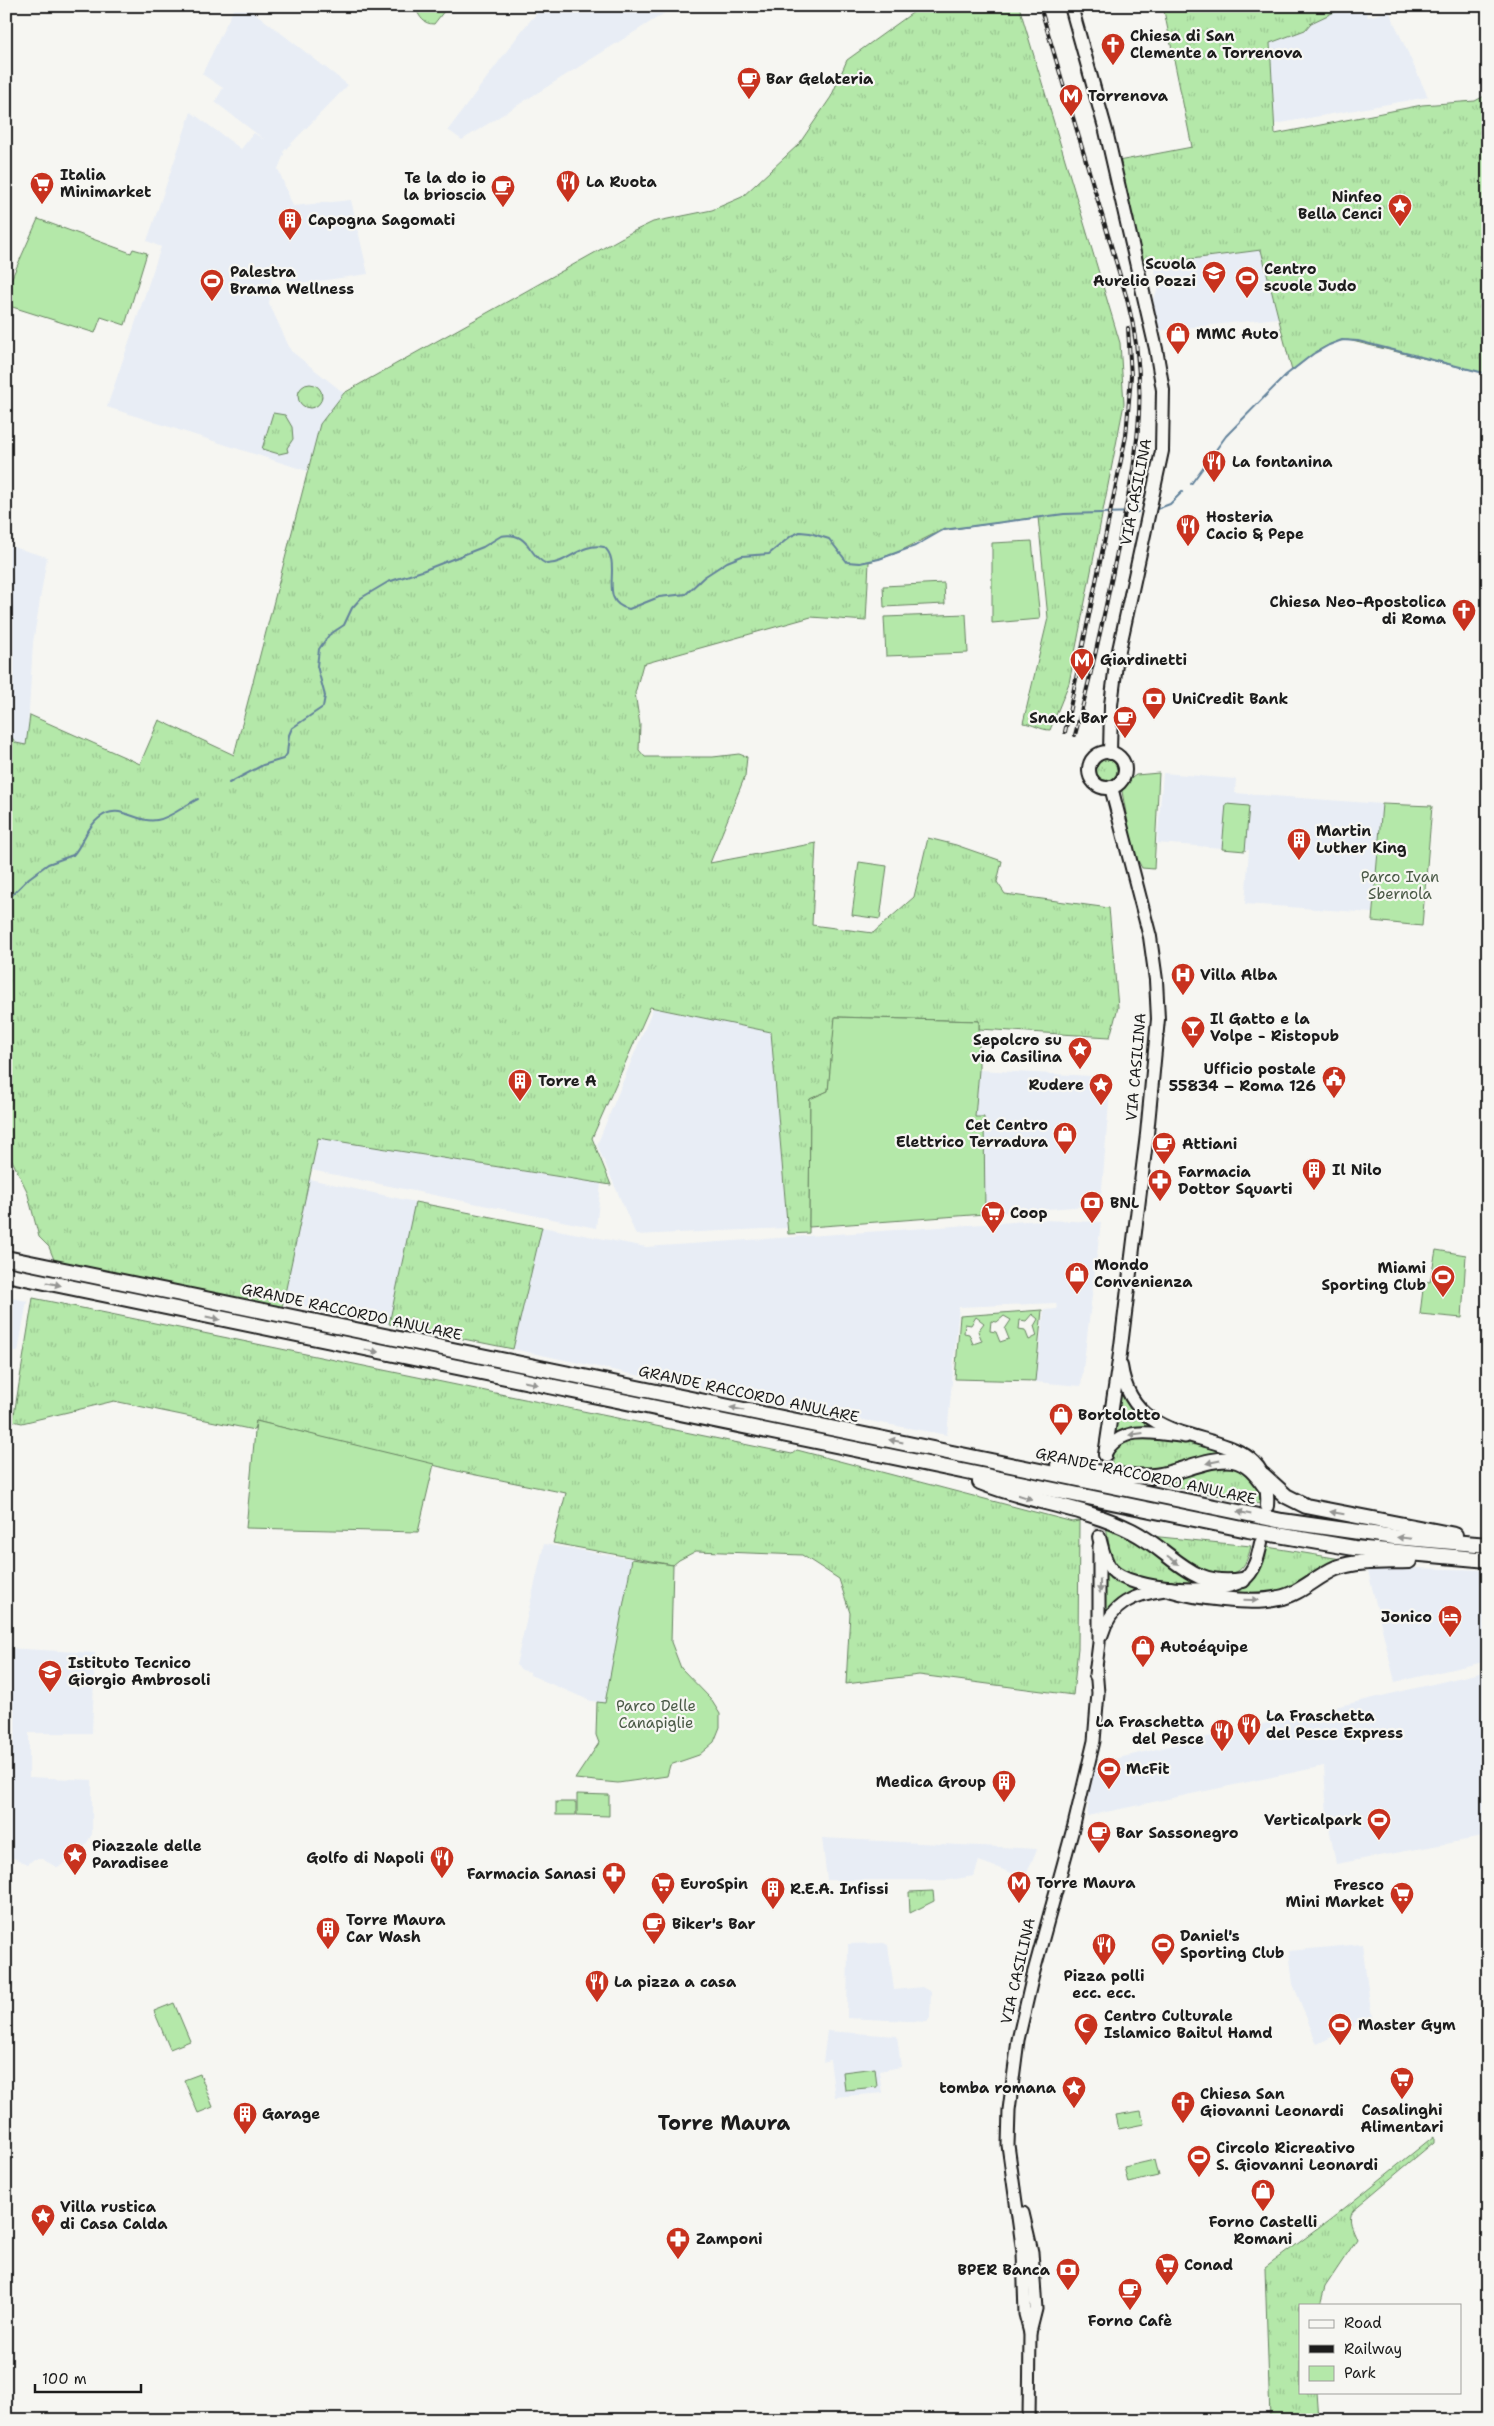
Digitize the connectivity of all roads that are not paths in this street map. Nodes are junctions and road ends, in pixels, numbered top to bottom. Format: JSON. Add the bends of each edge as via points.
{"nodes":[{"id":1,"x":1072,"y":6,"type":"edge"},
{"id":2,"x":1110,"y":753,"type":"junction"},
{"id":3,"x":1111,"y":788,"type":"junction"},
{"id":4,"x":6,"y":1258,"type":"edge"},
{"id":5,"x":6,"y":1274,"type":"edge"},
{"id":6,"x":1120,"y":1354,"type":"junction"},
{"id":7,"x":1201,"y":1440,"type":"junction"},
{"id":8,"x":921,"y":1445,"type":"junction"},
{"id":9,"x":1105,"y":1455,"type":"joint"},
{"id":10,"x":946,"y":1468,"type":"junction"},
{"id":11,"x":1263,"y":1475,"type":"junction"},
{"id":12,"x":1267,"y":1489,"type":"junction"},
{"id":13,"x":1267,"y":1506,"type":"dead end"},
{"id":14,"x":1099,"y":1537,"type":"joint"},
{"id":15,"x":1261,"y":1543,"type":"dead end"},
{"id":16,"x":1488,"y":1544,"type":"edge"},
{"id":17,"x":1456,"y":1558,"type":"junction"},
{"id":18,"x":1488,"y":1560,"type":"edge"},
{"id":19,"x":1243,"y":1580,"type":"junction"},
{"id":20,"x":1168,"y":1589,"type":"junction"},
{"id":21,"x":1099,"y":1643,"type":"junction"},
{"id":22,"x":1016,"y":2194,"type":"junction"},
{"id":23,"x":1030,"y":2333,"type":"junction"},
{"id":24,"x":1029,"y":2420,"type":"edge"}],
"edges":[{"from":1,"to":2,"type":"main road","name":"VIA CASILINA","via":[[1106,131],[1163,390],[1162,451],[1116,664]]},
{"from":2,"to":3,"type":"main road","via":[[1119,757],[1124,768],[1122,780]]},
{"from":2,"to":3,"type":"main road","via":[[1096,756],[1089,770],[1095,784]]},
{"from":3,"to":6,"type":"main road","name":"VIA CASILINA","via":[[1150,938],[1158,1019]]},
{"from":8,"to":4,"type":"highway","name":"GRANDE RACCORDO ANULARE","one_way":true},
{"from":5,"to":10,"type":"highway","name":"GRANDE RACCORDO ANULARE","one_way":true},
{"from":6,"to":7,"type":"main road","name":"VIA CASILINA","via":[[1123,1376],[1135,1404],[1146,1416]]},
{"from":6,"to":9,"type":"main road","name":"VIA CASILINA"},
{"from":7,"to":9,"type":"main road","one_way":true,"via":[[1137,1433],[1115,1440]]},
{"from":7,"to":11,"type":"main road","name":"VIA CASILINA","via":[[1241,1451],[1255,1462]]},
{"from":12,"to":8,"type":"highway","one_way":true,"via":[[1248,1466],[1233,1460],[1213,1461],[1160,1475],[1126,1476],[946,1444]]},
{"from":16,"to":8,"type":"highway","name":"GRANDE RACCORDO ANULARE","one_way":true,"via":[[1386,1536],[1282,1521]]},
{"from":10,"to":17,"type":"highway","name":"GRANDE RACCORDO ANULARE","via":[[1283,1536],[1371,1550]]},
{"from":10,"to":19,"type":"highway","one_way":true,"via":[[999,1489],[1125,1528],[1205,1579],[1221,1582]]},
{"from":11,"to":12,"type":"main road"},
{"from":16,"to":11,"type":"highway","one_way":true,"via":[[1306,1506],[1286,1496]]},
{"from":12,"to":13,"type":"main road"},
{"from":14,"to":20,"type":"main road","via":[[1107,1563],[1114,1572],[1131,1581]]},
{"from":14,"to":21,"type":"main road","name":"VIA CASILINA","one_way":true},
{"from":15,"to":19,"type":"main road","via":[[1255,1566]]},
{"from":17,"to":18,"type":"highway","name":"GRANDE RACCORDO ANULARE"},
{"from":20,"to":17,"type":"highway","one_way":true,"via":[[1199,1596],[1272,1600],[1344,1566]]},
{"from":19,"to":20,"type":"main road","via":[[1226,1588]]},
{"from":20,"to":21,"type":"main road","via":[[1144,1593],[1123,1602],[1109,1617]]},
{"from":21,"to":22,"type":"main road","name":"VIA CASILINA","via":[[1095,1734],[1018,2040],[1008,2145]]},
{"from":22,"to":23,"type":"main road","name":"VIA CASILINA"},
{"from":22,"to":23,"type":"main road","name":"VIA CASILINA","via":[[1033,2257],[1036,2309]]},
{"from":23,"to":24,"type":"main road","name":"VIA CASILINA"}]}
